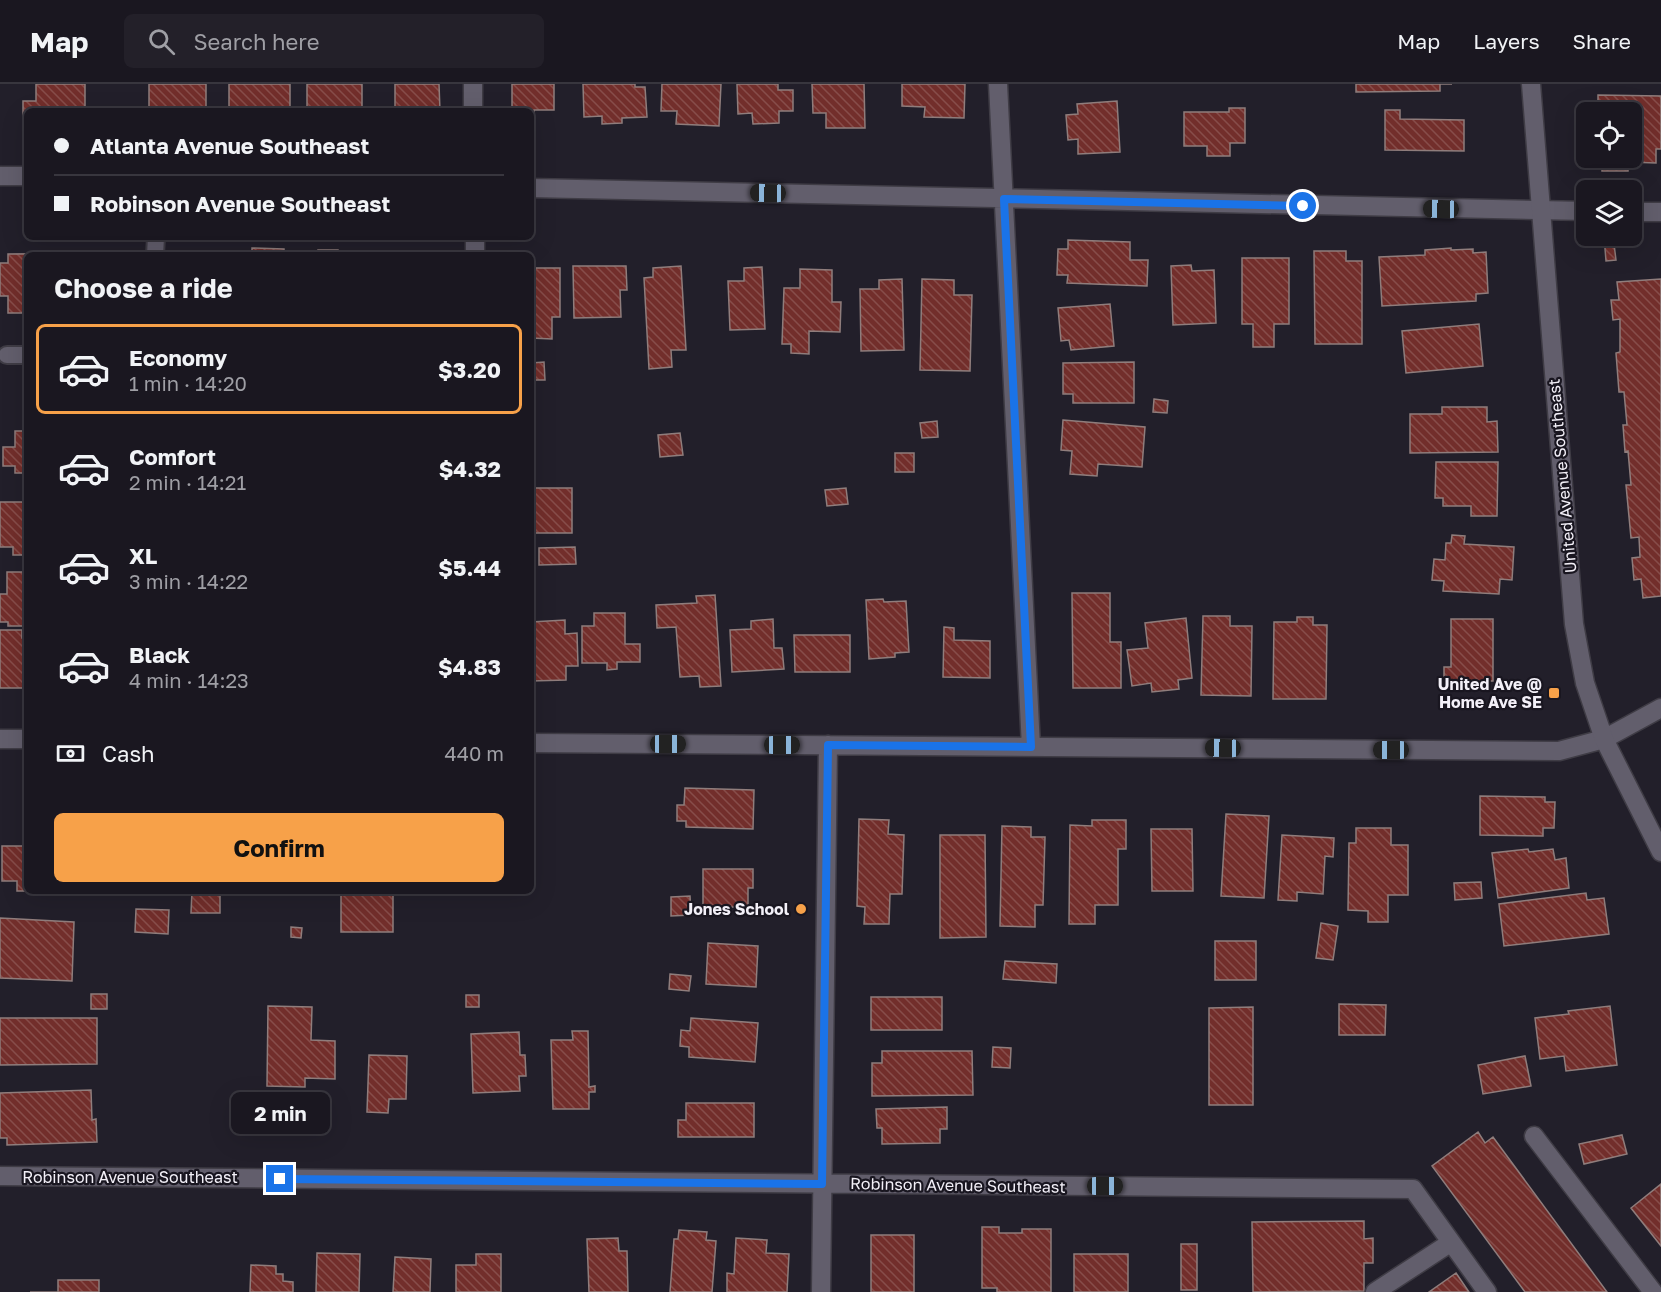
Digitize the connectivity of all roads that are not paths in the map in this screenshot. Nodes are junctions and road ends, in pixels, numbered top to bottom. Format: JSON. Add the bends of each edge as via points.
{"nodes":[{"id":1,"x":473,"y":84,"type":"edge"},
{"id":2,"x":998,"y":84,"type":"edge"},
{"id":3,"x":1531,"y":84,"type":"edge"},
{"id":4,"x":473,"y":108,"type":"edge"},
{"id":5,"x":0,"y":176,"type":"edge"},
{"id":6,"x":24,"y":176,"type":"edge"},
{"id":7,"x":534,"y":188,"type":"edge"},
{"id":8,"x":1004,"y":199,"type":"junction"},
{"id":9,"x":1541,"y":211,"type":"junction"},
{"id":10,"x":1576,"y":212,"type":"edge"},
{"id":11,"x":1642,"y":212,"type":"edge"},
{"id":12,"x":1661,"y":212,"type":"edge"},
{"id":13,"x":24,"y":355,"type":"edge"},
{"id":14,"x":7,"y":356,"type":"dead end"},
{"id":15,"x":1661,"y":708,"type":"edge"},
{"id":16,"x":0,"y":739,"type":"edge"},
{"id":17,"x":24,"y":739,"type":"edge"},
{"id":18,"x":1604,"y":739,"type":"junction"},
{"id":19,"x":534,"y":743,"type":"edge"},
{"id":20,"x":828,"y":745,"type":"junction"},
{"id":21,"x":1031,"y":747,"type":"junction"},
{"id":22,"x":1661,"y":852,"type":"edge"},
{"id":23,"x":1534,"y":1136,"type":"dead end"},
{"id":24,"x":0,"y":1176,"type":"edge"},
{"id":25,"x":822,"y":1184,"type":"junction"},
{"id":26,"x":1450,"y":1243,"type":"junction"},
{"id":27,"x":821,"y":1292,"type":"edge"},
{"id":28,"x":1375,"y":1292,"type":"edge"},
{"id":29,"x":1486,"y":1292,"type":"edge"},
{"id":30,"x":1653,"y":1292,"type":"edge"}],
"edges":[{"from":1,"to":4,"type":"street"},
{"from":2,"to":8,"type":"street"},
{"from":3,"to":9,"type":"street","name":"United Avenue Southeast"},
{"from":5,"to":6,"type":"street"},
{"from":7,"to":8,"type":"street"},
{"from":8,"to":9,"type":"street"},
{"from":8,"to":21,"type":"street"},
{"from":9,"to":10,"type":"street"},
{"from":9,"to":18,"type":"street","name":"United Avenue Southeast","via":[[1574,624],[1585,683]]},
{"from":11,"to":12,"type":"street"},
{"from":13,"to":14,"type":"lane"},
{"from":15,"to":18,"type":"street"},
{"from":16,"to":17,"type":"street"},
{"from":18,"to":21,"type":"street","via":[[1559,751]]},
{"from":18,"to":22,"type":"street","name":"United Avenue Southeast"},
{"from":19,"to":20,"type":"street"},
{"from":20,"to":21,"type":"street"},
{"from":20,"to":25,"type":"street"},
{"from":23,"to":30,"type":"street"},
{"from":24,"to":25,"type":"street","name":"Robinson Avenue Southeast"},
{"from":25,"to":26,"type":"street","name":"Robinson Avenue Southeast","via":[[1413,1189]]},
{"from":25,"to":27,"type":"street"},
{"from":26,"to":28,"type":"street"},
{"from":26,"to":29,"type":"street"}]}
